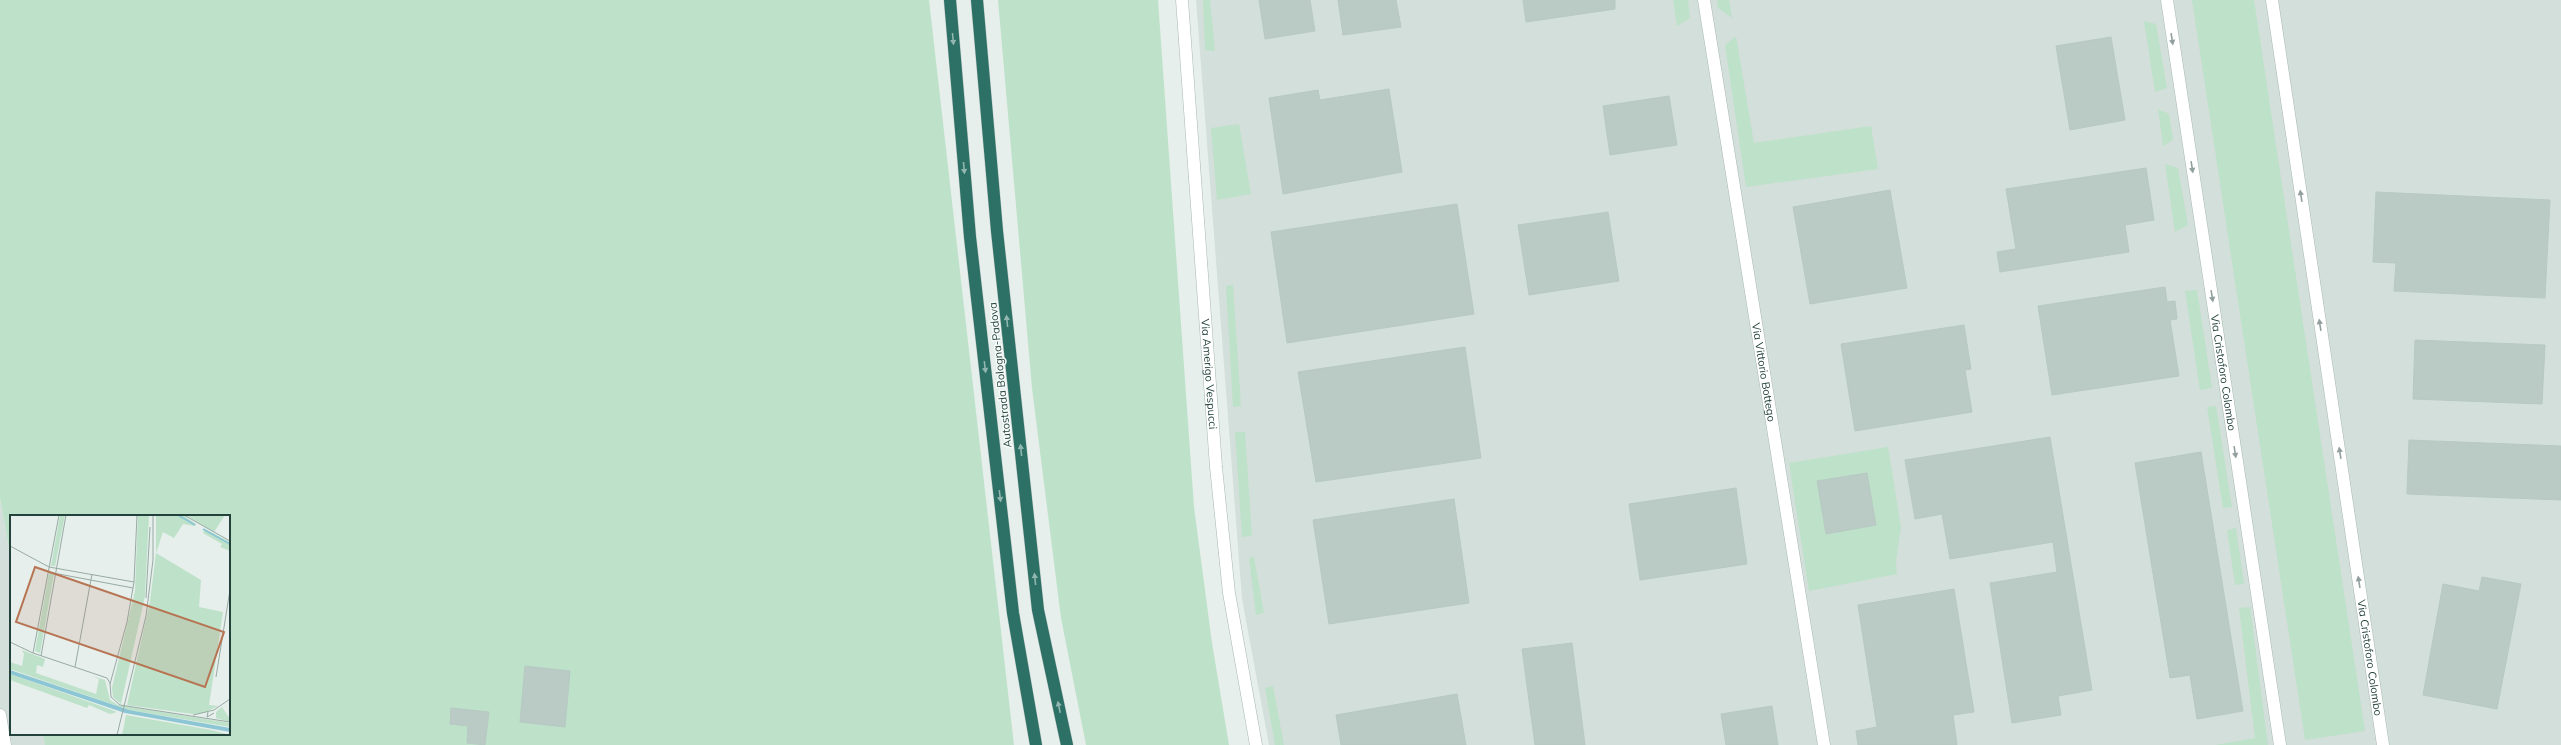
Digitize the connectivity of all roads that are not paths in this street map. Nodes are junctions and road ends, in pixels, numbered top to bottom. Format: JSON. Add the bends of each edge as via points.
{"nodes":[{"id":1,"x":950,"y":0,"type":"edge"},
{"id":2,"x":977,"y":0,"type":"edge"},
{"id":3,"x":1182,"y":0,"type":"edge"},
{"id":4,"x":1704,"y":0,"type":"edge"},
{"id":5,"x":2167,"y":0,"type":"edge"},
{"id":6,"x":2272,"y":0,"type":"edge"},
{"id":7,"x":0,"y":715,"type":"edge"},
{"id":8,"x":5,"y":745,"type":"edge"},
{"id":9,"x":1036,"y":745,"type":"edge"},
{"id":10,"x":1067,"y":745,"type":"edge"},
{"id":11,"x":1256,"y":745,"type":"edge"},
{"id":12,"x":1824,"y":745,"type":"edge"},
{"id":13,"x":2280,"y":745,"type":"edge"},
{"id":14,"x":2383,"y":745,"type":"edge"}],
"edges":[{"from":1,"to":9,"type":"highway","name":"Autostrada Bologna-Padova","one_way":true,"via":[[970,237],[1013,613]]},
{"from":10,"to":2,"type":"highway","name":"Autostrada Bologna-Padova","one_way":true,"via":[[1038,610],[997,231]]},
{"from":3,"to":11,"type":"street","name":"Via Amerigo Vespucci","via":[[1216,467],[1229,593]]},
{"from":4,"to":12,"type":"street","name":"Via Vittorio Bottego"},
{"from":5,"to":13,"type":"street","name":"Via Cristoforo Colombo","one_way":true},
{"from":14,"to":6,"type":"street","name":"Via Cristoforo Colombo","one_way":true},
{"from":7,"to":8,"type":"street"}]}
